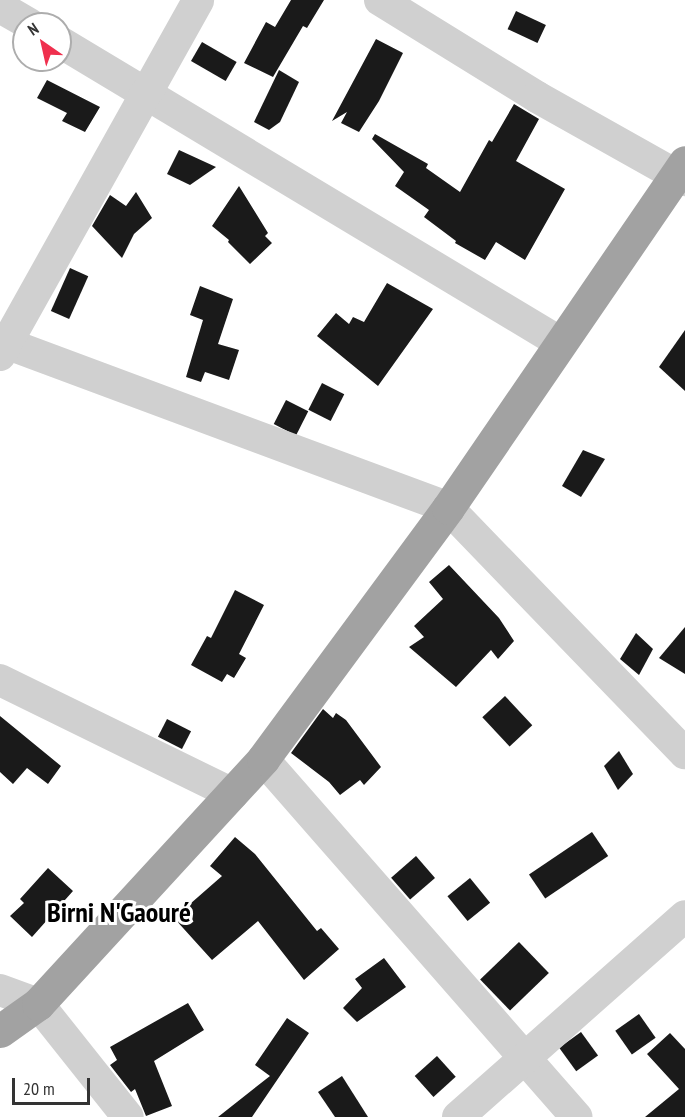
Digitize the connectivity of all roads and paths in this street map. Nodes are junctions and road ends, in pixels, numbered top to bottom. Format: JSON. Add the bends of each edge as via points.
{"nodes":[{"id":1,"x":198,"y":0,"type":"edge"},
{"id":2,"x":380,"y":0,"type":"edge"},
{"id":3,"x":72,"y":49,"type":"edge"},
{"id":4,"x":147,"y":94,"type":"junction"},
{"id":5,"x":682,"y":173,"type":"edge"},
{"id":6,"x":561,"y":343,"type":"junction"},
{"id":7,"x":2,"y":346,"type":"edge"},
{"id":8,"x":448,"y":508,"type":"junction"},
{"id":9,"x":0,"y":680,"type":"edge"},
{"id":10,"x":685,"y":753,"type":"edge"},
{"id":11,"x":263,"y":759,"type":"junction"},
{"id":12,"x":233,"y":794,"type":"junction"},
{"id":13,"x":685,"y":916,"type":"edge"},
{"id":14,"x":0,"y":990,"type":"edge"},
{"id":15,"x":38,"y":1004,"type":"junction"},
{"id":16,"x":0,"y":1031,"type":"edge"},
{"id":17,"x":525,"y":1058,"type":"junction"},
{"id":18,"x":128,"y":1117,"type":"edge"},
{"id":19,"x":458,"y":1117,"type":"edge"},
{"id":20,"x":576,"y":1117,"type":"edge"}],
"edges":[{"from":1,"to":4,"type":"street"},
{"from":2,"to":5,"type":"street","via":[[537,97]]},
{"from":3,"to":4,"type":"street"},
{"from":4,"to":6,"type":"street"},
{"from":4,"to":7,"type":"street"},
{"from":5,"to":6,"type":"highway"},
{"from":6,"to":8,"type":"highway"},
{"from":7,"to":8,"type":"street"},
{"from":8,"to":10,"type":"street"},
{"from":8,"to":11,"type":"highway"},
{"from":9,"to":12,"type":"street"},
{"from":11,"to":12,"type":"highway"},
{"from":11,"to":17,"type":"street"},
{"from":12,"to":15,"type":"highway"},
{"from":13,"to":17,"type":"street"},
{"from":14,"to":15,"type":"street"},
{"from":15,"to":16,"type":"highway"},
{"from":15,"to":18,"type":"street"},
{"from":17,"to":19,"type":"street"},
{"from":17,"to":20,"type":"street"}]}
